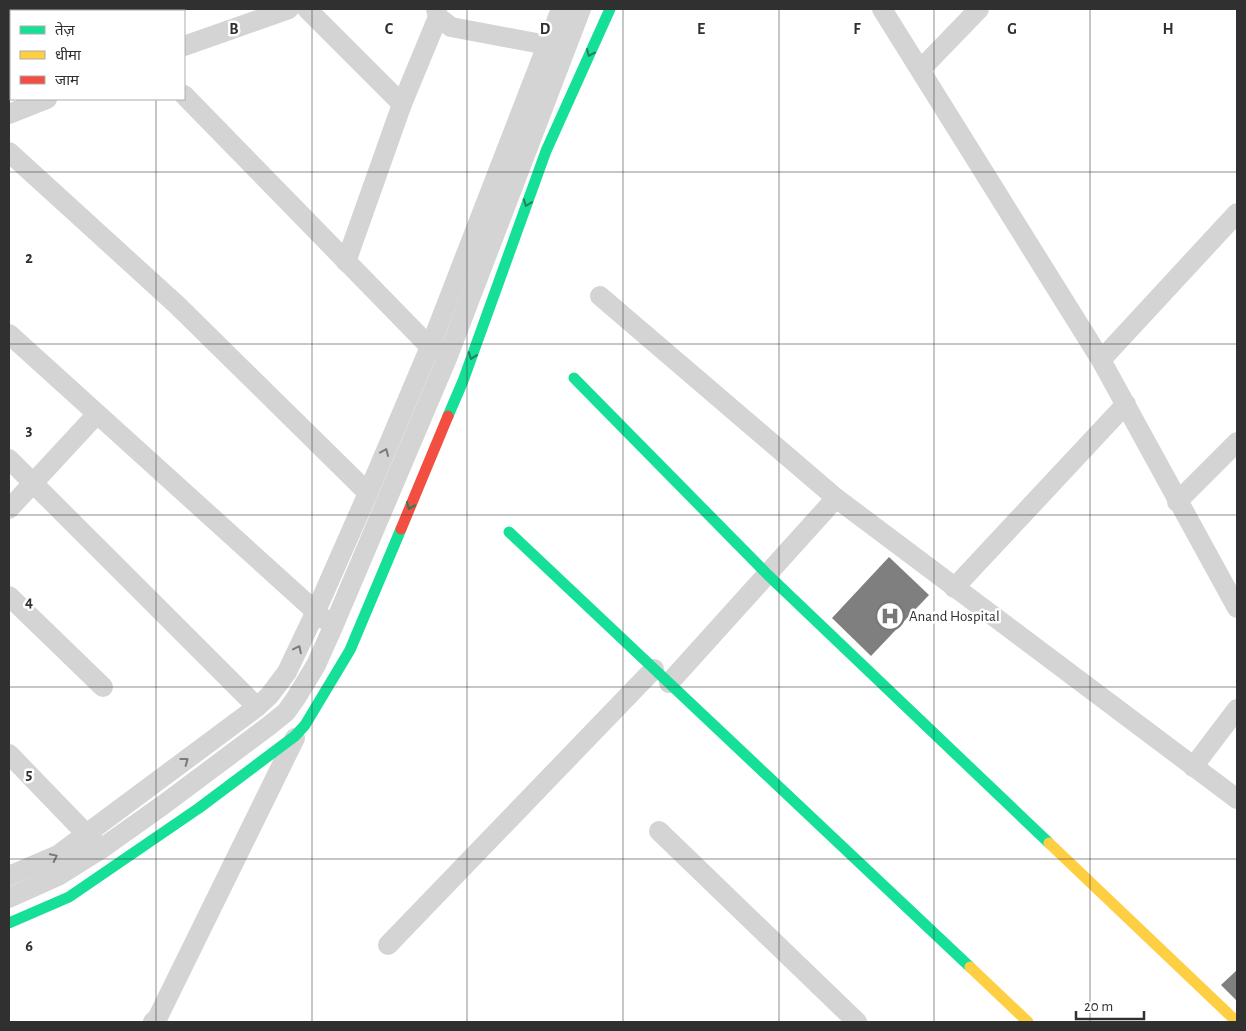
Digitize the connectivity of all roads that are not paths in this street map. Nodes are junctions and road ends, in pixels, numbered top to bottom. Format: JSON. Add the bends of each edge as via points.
{"nodes":[{"id":1,"x":289,"y":9,"type":"edge"},
{"id":2,"x":307,"y":9,"type":"edge"},
{"id":3,"x":561,"y":9,"type":"edge"},
{"id":4,"x":581,"y":9,"type":"edge"},
{"id":5,"x":610,"y":9,"type":"edge"},
{"id":6,"x":882,"y":9,"type":"edge"},
{"id":7,"x":979,"y":9,"type":"edge"},
{"id":8,"x":437,"y":13,"type":"edge"},
{"id":9,"x":185,"y":46,"type":"edge"},
{"id":10,"x":548,"y":60,"type":"junction"},
{"id":11,"x":921,"y":69,"type":"junction"},
{"id":12,"x":575,"y":86,"type":"junction"},
{"id":13,"x":185,"y":96,"type":"edge"},
{"id":14,"x":44,"y":100,"type":"edge"},
{"id":15,"x":402,"y":104,"type":"junction"},
{"id":16,"x":9,"y":114,"type":"edge"},
{"id":17,"x":9,"y":152,"type":"edge"},
{"id":18,"x":1237,"y":214,"type":"edge"},
{"id":19,"x":346,"y":262,"type":"junction"},
{"id":20,"x":600,"y":296,"type":"dead end"},
{"id":21,"x":9,"y":334,"type":"edge"},
{"id":22,"x":430,"y":346,"type":"junction"},
{"id":23,"x":448,"y":356,"type":"junction"},
{"id":24,"x":1101,"y":360,"type":"junction"},
{"id":25,"x":574,"y":378,"type":"dead end"},
{"id":26,"x":1126,"y":404,"type":"junction"},
{"id":27,"x":97,"y":414,"type":"junction"},
{"id":28,"x":1237,"y":442,"type":"edge"},
{"id":29,"x":9,"y":459,"type":"edge"},
{"id":30,"x":34,"y":483,"type":"junction"},
{"id":31,"x":368,"y":493,"type":"junction"},
{"id":32,"x":836,"y":498,"type":"junction"},
{"id":33,"x":1178,"y":502,"type":"junction"},
{"id":34,"x":9,"y":510,"type":"edge"},
{"id":35,"x":509,"y":532,"type":"dead end"},
{"id":36,"x":768,"y":575,"type":"junction"},
{"id":37,"x":954,"y":588,"type":"junction"},
{"id":38,"x":9,"y":596,"type":"edge"},
{"id":39,"x":1237,"y":608,"type":"edge"},
{"id":40,"x":316,"y":611,"type":"junction"},
{"id":41,"x":333,"y":627,"type":"junction"},
{"id":42,"x":654,"y":669,"type":"junction"},
{"id":43,"x":669,"y":683,"type":"junction"},
{"id":44,"x":103,"y":687,"type":"dead end"},
{"id":45,"x":263,"y":701,"type":"junction"},
{"id":46,"x":1237,"y":709,"type":"edge"},
{"id":47,"x":286,"y":712,"type":"junction"},
{"id":48,"x":300,"y":731,"type":"junction"},
{"id":49,"x":9,"y":754,"type":"edge"},
{"id":50,"x":1194,"y":767,"type":"junction"},
{"id":51,"x":1237,"y":799,"type":"edge"},
{"id":52,"x":659,"y":830,"type":"dead end"},
{"id":53,"x":87,"y":834,"type":"junction"},
{"id":54,"x":101,"y":849,"type":"junction"},
{"id":55,"x":9,"y":876,"type":"edge"},
{"id":56,"x":9,"y":898,"type":"edge"},
{"id":57,"x":9,"y":923,"type":"edge"},
{"id":58,"x":388,"y":945,"type":"dead end"},
{"id":59,"x":153,"y":1022,"type":"edge"},
{"id":60,"x":857,"y":1022,"type":"edge"},
{"id":61,"x":1028,"y":1022,"type":"edge"},
{"id":62,"x":1236,"y":1022,"type":"edge"}],
"edges":[{"from":1,"to":9,"type":"street"},
{"from":2,"to":15,"type":"street"},
{"from":3,"to":10,"type":"street"},
{"from":4,"to":10,"type":"street"},
{"from":5,"to":12,"type":"street","one_way":true},
{"from":6,"to":11,"type":"street"},
{"from":7,"to":11,"type":"street"},
{"from":8,"to":10,"type":"street","via":[[451,27]]},
{"from":8,"to":15,"type":"street"},
{"from":10,"to":12,"type":"street"},
{"from":10,"to":22,"type":"street"},
{"from":10,"to":23,"type":"street"},
{"from":11,"to":24,"type":"street"},
{"from":12,"to":48,"type":"street","one_way":true,"via":[[546,151],[463,381],[350,650]]},
{"from":13,"to":19,"type":"street"},
{"from":14,"to":16,"type":"street"},
{"from":15,"to":19,"type":"street"},
{"from":17,"to":31,"type":"street","via":[[176,305]]},
{"from":18,"to":24,"type":"street"},
{"from":19,"to":22,"type":"street"},
{"from":20,"to":32,"type":"street"},
{"from":21,"to":27,"type":"street"},
{"from":22,"to":23,"type":"street"},
{"from":31,"to":22,"type":"street","one_way":true},
{"from":23,"to":41,"type":"street"},
{"from":24,"to":26,"type":"street"},
{"from":25,"to":36,"type":"street"},
{"from":26,"to":33,"type":"street"},
{"from":26,"to":37,"type":"street"},
{"from":27,"to":30,"type":"street"},
{"from":27,"to":40,"type":"street"},
{"from":28,"to":33,"type":"street"},
{"from":29,"to":30,"type":"street"},
{"from":30,"to":34,"type":"street"},
{"from":30,"to":45,"type":"street"},
{"from":31,"to":40,"type":"street"},
{"from":32,"to":36,"type":"street"},
{"from":32,"to":37,"type":"street"},
{"from":33,"to":39,"type":"street"},
{"from":35,"to":42,"type":"street"},
{"from":36,"to":43,"type":"street"},
{"from":36,"to":62,"type":"street"},
{"from":37,"to":50,"type":"street"},
{"from":38,"to":44,"type":"street"},
{"from":40,"to":41,"type":"street"},
{"from":45,"to":40,"type":"street","one_way":true,"via":[[287,672]]},
{"from":41,"to":47,"type":"street","via":[[316,665]]},
{"from":42,"to":43,"type":"street"},
{"from":42,"to":58,"type":"street"},
{"from":43,"to":61,"type":"street"},
{"from":45,"to":47,"type":"street"},
{"from":53,"to":45,"type":"street","one_way":true},
{"from":46,"to":50,"type":"street"},
{"from":47,"to":48,"type":"street"},
{"from":47,"to":54,"type":"street"},
{"from":48,"to":57,"type":"street","via":[[199,808],[69,897]]},
{"from":48,"to":59,"type":"street"},
{"from":49,"to":53,"type":"street"},
{"from":50,"to":51,"type":"street"},
{"from":52,"to":60,"type":"street"},
{"from":53,"to":54,"type":"street"},
{"from":55,"to":53,"type":"street","one_way":true,"via":[[58,856]]},
{"from":54,"to":56,"type":"street","via":[[58,876]]}]}
